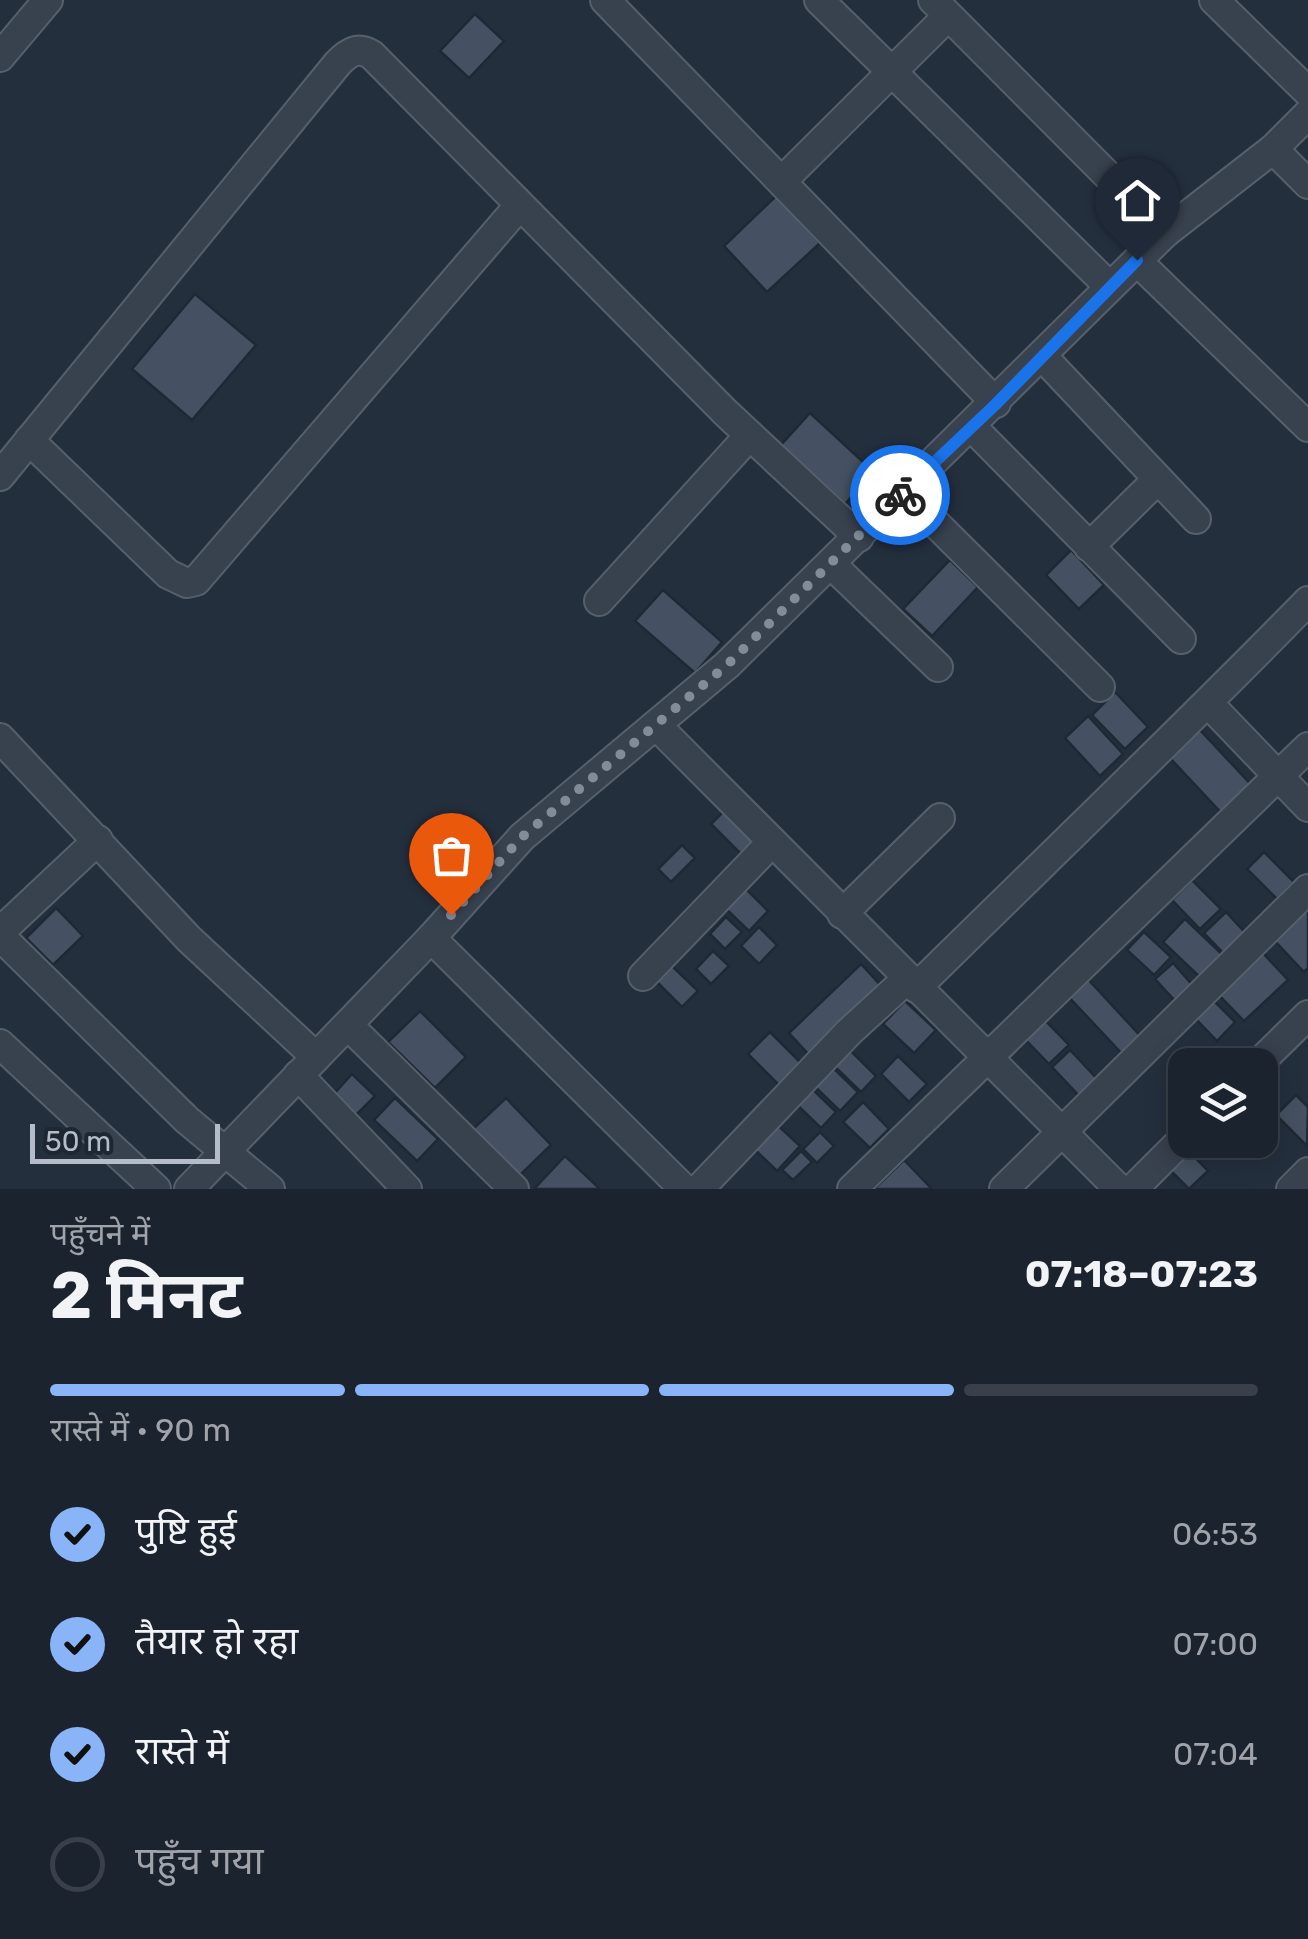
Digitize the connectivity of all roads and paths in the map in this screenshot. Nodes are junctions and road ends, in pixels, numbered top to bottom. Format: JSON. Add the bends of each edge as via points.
{"nodes":[{"id":1,"x":48,"y":0,"type":"edge"},
{"id":2,"x":605,"y":0,"type":"edge"},
{"id":3,"x":819,"y":0,"type":"edge"},
{"id":4,"x":1214,"y":0,"type":"edge"},
{"id":5,"x":941,"y":8,"type":"edge"},
{"id":6,"x":0,"y":58,"type":"edge"},
{"id":7,"x":892,"y":72,"type":"junction"},
{"id":8,"x":1308,"y":92,"type":"edge"},
{"id":9,"x":1308,"y":114,"type":"edge"},
{"id":10,"x":1273,"y":150,"type":"junction"},
{"id":11,"x":782,"y":181,"type":"junction"},
{"id":12,"x":1308,"y":184,"type":"edge"},
{"id":13,"x":520,"y":206,"type":"junction"},
{"id":14,"x":1166,"y":233,"type":"junction"},
{"id":15,"x":1137,"y":260,"type":"junction"},
{"id":16,"x":1110,"y":287,"type":"junction"},
{"id":17,"x":1042,"y":357,"type":"junction"},
{"id":18,"x":996,"y":404,"type":"junction"},
{"id":19,"x":972,"y":427,"type":"junction"},
{"id":20,"x":1308,"y":427,"type":"edge"},
{"id":21,"x":749,"y":436,"type":"junction"},
{"id":22,"x":30,"y":440,"type":"junction"},
{"id":23,"x":0,"y":476,"type":"edge"},
{"id":24,"x":1158,"y":479,"type":"junction"},
{"id":25,"x":903,"y":491,"type":"junction"},
{"id":26,"x":1196,"y":519,"type":"dead end"},
{"id":27,"x":859,"y":537,"type":"junction"},
{"id":28,"x":1089,"y":546,"type":"junction"},
{"id":29,"x":832,"y":564,"type":"junction"},
{"id":30,"x":599,"y":600,"type":"dead end"},
{"id":31,"x":1308,"y":601,"type":"edge"},
{"id":32,"x":1181,"y":640,"type":"dead end"},
{"id":33,"x":938,"y":667,"type":"dead end"},
{"id":34,"x":1100,"y":687,"type":"dead end"},
{"id":35,"x":1208,"y":703,"type":"junction"},
{"id":36,"x":656,"y":724,"type":"junction"},
{"id":37,"x":0,"y":738,"type":"edge"},
{"id":38,"x":1308,"y":747,"type":"edge"},
{"id":39,"x":1279,"y":776,"type":"junction"},
{"id":40,"x":1308,"y":807,"type":"edge"},
{"id":41,"x":940,"y":818,"type":"dead end"},
{"id":42,"x":98,"y":840,"type":"junction"},
{"id":43,"x":772,"y":842,"type":"junction"},
{"id":44,"x":1308,"y":889,"type":"edge"},
{"id":45,"x":842,"y":914,"type":"junction"},
{"id":46,"x":0,"y":934,"type":"edge"},
{"id":47,"x":430,"y":938,"type":"junction"},
{"id":48,"x":643,"y":976,"type":"dead end"},
{"id":49,"x":912,"y":984,"type":"junction"},
{"id":50,"x":1305,"y":1024,"type":"edge"},
{"id":51,"x":348,"y":1026,"type":"junction"},
{"id":52,"x":0,"y":1044,"type":"edge"},
{"id":53,"x":1277,"y":1048,"type":"edge"},
{"id":54,"x":986,"y":1058,"type":"junction"},
{"id":55,"x":307,"y":1066,"type":"junction"},
{"id":56,"x":1060,"y":1132,"type":"junction"},
{"id":57,"x":224,"y":1152,"type":"junction"},
{"id":58,"x":1168,"y":1154,"type":"edge"},
{"id":59,"x":1308,"y":1172,"type":"edge"},
{"id":60,"x":156,"y":1189,"type":"edge"},
{"id":61,"x":189,"y":1189,"type":"edge"},
{"id":62,"x":270,"y":1189,"type":"edge"},
{"id":63,"x":407,"y":1189,"type":"edge"},
{"id":64,"x":514,"y":1189,"type":"edge"},
{"id":65,"x":684,"y":1189,"type":"edge"},
{"id":66,"x":699,"y":1189,"type":"edge"},
{"id":67,"x":852,"y":1189,"type":"edge"},
{"id":68,"x":1004,"y":1189,"type":"edge"},
{"id":69,"x":1119,"y":1189,"type":"edge"},
{"id":70,"x":1133,"y":1189,"type":"edge"},
{"id":71,"x":1291,"y":1189,"type":"edge"}],
"edges":[{"from":1,"to":6,"type":"street"},
{"from":2,"to":11,"type":"street"},
{"from":3,"to":7,"type":"street"},
{"from":4,"to":8,"type":"street"},
{"from":5,"to":7,"type":"street"},
{"from":5,"to":14,"type":"street"},
{"from":7,"to":11,"type":"street"},
{"from":7,"to":16,"type":"street"},
{"from":9,"to":10,"type":"street"},
{"from":10,"to":12,"type":"street"},
{"from":10,"to":14,"type":"street"},
{"from":11,"to":18,"type":"street"},
{"from":13,"to":21,"type":"street"},
{"from":13,"to":22,"type":"street","via":[[196,581],[168,574]]},
{"from":13,"to":22,"type":"street","via":[[372,55],[349,52]]},
{"from":14,"to":15,"type":"street"},
{"from":15,"to":16,"type":"street"},
{"from":15,"to":20,"type":"street"},
{"from":16,"to":17,"type":"street"},
{"from":17,"to":18,"type":"street"},
{"from":17,"to":24,"type":"street"},
{"from":18,"to":19,"type":"street"},
{"from":19,"to":25,"type":"street"},
{"from":19,"to":28,"type":"street"},
{"from":21,"to":27,"type":"street"},
{"from":21,"to":30,"type":"street"},
{"from":22,"to":23,"type":"street"},
{"from":24,"to":26,"type":"street"},
{"from":24,"to":28,"type":"street"},
{"from":25,"to":27,"type":"street"},
{"from":25,"to":34,"type":"street"},
{"from":27,"to":29,"type":"street"},
{"from":28,"to":32,"type":"street"},
{"from":29,"to":33,"type":"street"},
{"from":29,"to":36,"type":"street"},
{"from":31,"to":35,"type":"street"},
{"from":35,"to":39,"type":"street"},
{"from":35,"to":49,"type":"street"},
{"from":36,"to":43,"type":"street"},
{"from":36,"to":47,"type":"street","via":[[522,837]]},
{"from":37,"to":42,"type":"street"},
{"from":38,"to":39,"type":"street"},
{"from":39,"to":40,"type":"street"},
{"from":39,"to":54,"type":"street"},
{"from":41,"to":45,"type":"street"},
{"from":42,"to":46,"type":"street"},
{"from":42,"to":55,"type":"street"},
{"from":43,"to":45,"type":"street"},
{"from":43,"to":48,"type":"street"},
{"from":44,"to":56,"type":"street"},
{"from":45,"to":49,"type":"street"},
{"from":46,"to":57,"type":"street"},
{"from":47,"to":51,"type":"street"},
{"from":47,"to":65,"type":"street"},
{"from":49,"to":54,"type":"street"},
{"from":49,"to":66,"type":"street","via":[[850,1032]]},
{"from":50,"to":53,"type":"street"},
{"from":51,"to":55,"type":"street"},
{"from":51,"to":64,"type":"street"},
{"from":52,"to":60,"type":"street"},
{"from":54,"to":56,"type":"street"},
{"from":54,"to":67,"type":"street"},
{"from":55,"to":57,"type":"street"},
{"from":55,"to":63,"type":"street"},
{"from":56,"to":68,"type":"street"},
{"from":56,"to":69,"type":"street"},
{"from":57,"to":61,"type":"street"},
{"from":57,"to":62,"type":"street"},
{"from":58,"to":70,"type":"street"},
{"from":59,"to":71,"type":"street"}]}
